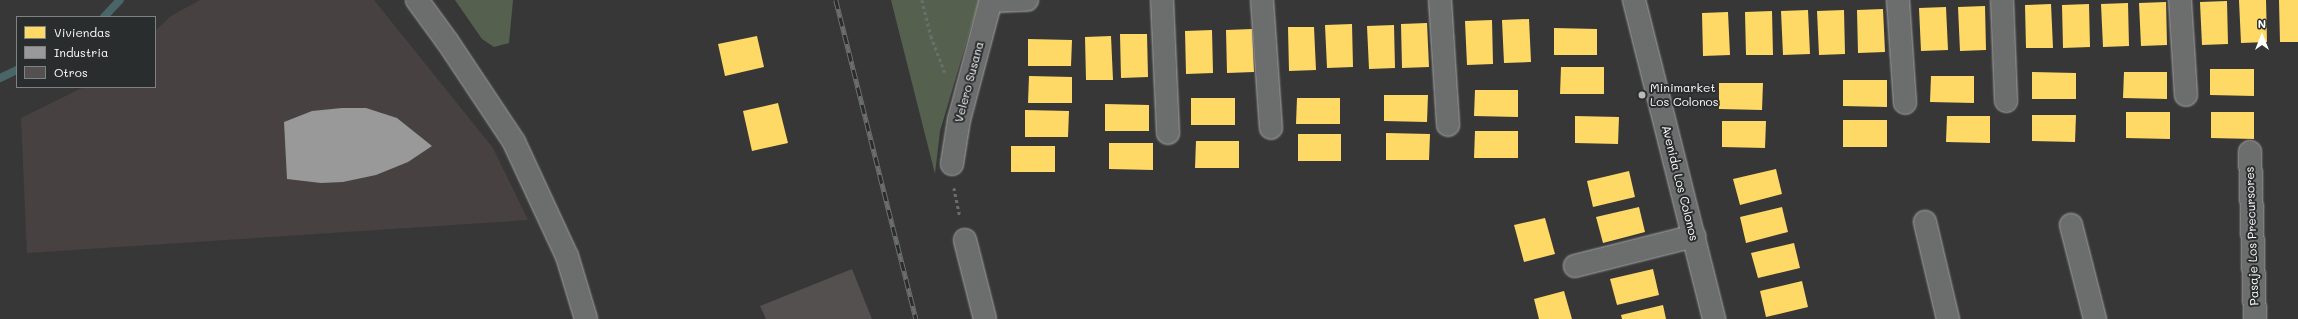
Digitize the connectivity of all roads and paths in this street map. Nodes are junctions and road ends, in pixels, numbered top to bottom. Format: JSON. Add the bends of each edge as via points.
{"nodes":[{"id":1,"x":416,"y":0,"type":"edge"},
{"id":2,"x":922,"y":0,"type":"edge"},
{"id":3,"x":1027,"y":0,"type":"edge"},
{"id":4,"x":1162,"y":0,"type":"edge"},
{"id":5,"x":1262,"y":0,"type":"edge"},
{"id":6,"x":1440,"y":0,"type":"edge"},
{"id":7,"x":1634,"y":0,"type":"edge"},
{"id":8,"x":1898,"y":0,"type":"edge"},
{"id":9,"x":2002,"y":0,"type":"edge"},
{"id":10,"x":2180,"y":0,"type":"edge"},
{"id":11,"x":991,"y":1,"type":"edge"},
{"id":12,"x":2186,"y":95,"type":"dead end"},
{"id":13,"x":964,"y":98,"type":"junction"},
{"id":14,"x":2006,"y":101,"type":"dead end"},
{"id":15,"x":1904,"y":103,"type":"dead end"},
{"id":16,"x":1448,"y":125,"type":"dead end"},
{"id":17,"x":1271,"y":128,"type":"dead end"},
{"id":18,"x":1168,"y":133,"type":"dead end"},
{"id":19,"x":2250,"y":152,"type":"dead end"},
{"id":20,"x":952,"y":164,"type":"joint"},
{"id":21,"x":1925,"y":222,"type":"dead end"},
{"id":22,"x":2071,"y":225,"type":"dead end"},
{"id":23,"x":1694,"y":236,"type":"junction"},
{"id":24,"x":965,"y":240,"type":"joint"},
{"id":25,"x":1575,"y":266,"type":"dead end"},
{"id":26,"x":586,"y":319,"type":"edge"},
{"id":27,"x":985,"y":319,"type":"edge"},
{"id":28,"x":1714,"y":319,"type":"edge"},
{"id":29,"x":1948,"y":319,"type":"edge"},
{"id":30,"x":2095,"y":319,"type":"edge"},
{"id":31,"x":2255,"y":319,"type":"edge"}],
"edges":[{"from":1,"to":26,"type":"street","via":[[447,40],[514,142],[567,256]]},
{"from":2,"to":13,"type":"path","via":[[931,36],[950,82]]},
{"from":3,"to":11,"type":"street"},
{"from":4,"to":18,"type":"street"},
{"from":5,"to":17,"type":"street"},
{"from":6,"to":16,"type":"street"},
{"from":7,"to":23,"type":"street","name":"Avenida Los Colonos"},
{"from":8,"to":15,"type":"street"},
{"from":9,"to":14,"type":"street"},
{"from":10,"to":12,"type":"street"},
{"from":11,"to":13,"type":"street","name":"Velero Susana"},
{"from":13,"to":20,"type":"street","name":"Velero Susana"},
{"from":19,"to":31,"type":"street","name":"Pasaje Los Precursores"},
{"from":20,"to":24,"type":"path","via":[[953,182]]},
{"from":21,"to":29,"type":"street"},
{"from":22,"to":30,"type":"street"},
{"from":23,"to":25,"type":"street"},
{"from":23,"to":28,"type":"street","name":"Avenida Los Colonos"},
{"from":24,"to":27,"type":"street"}]}
